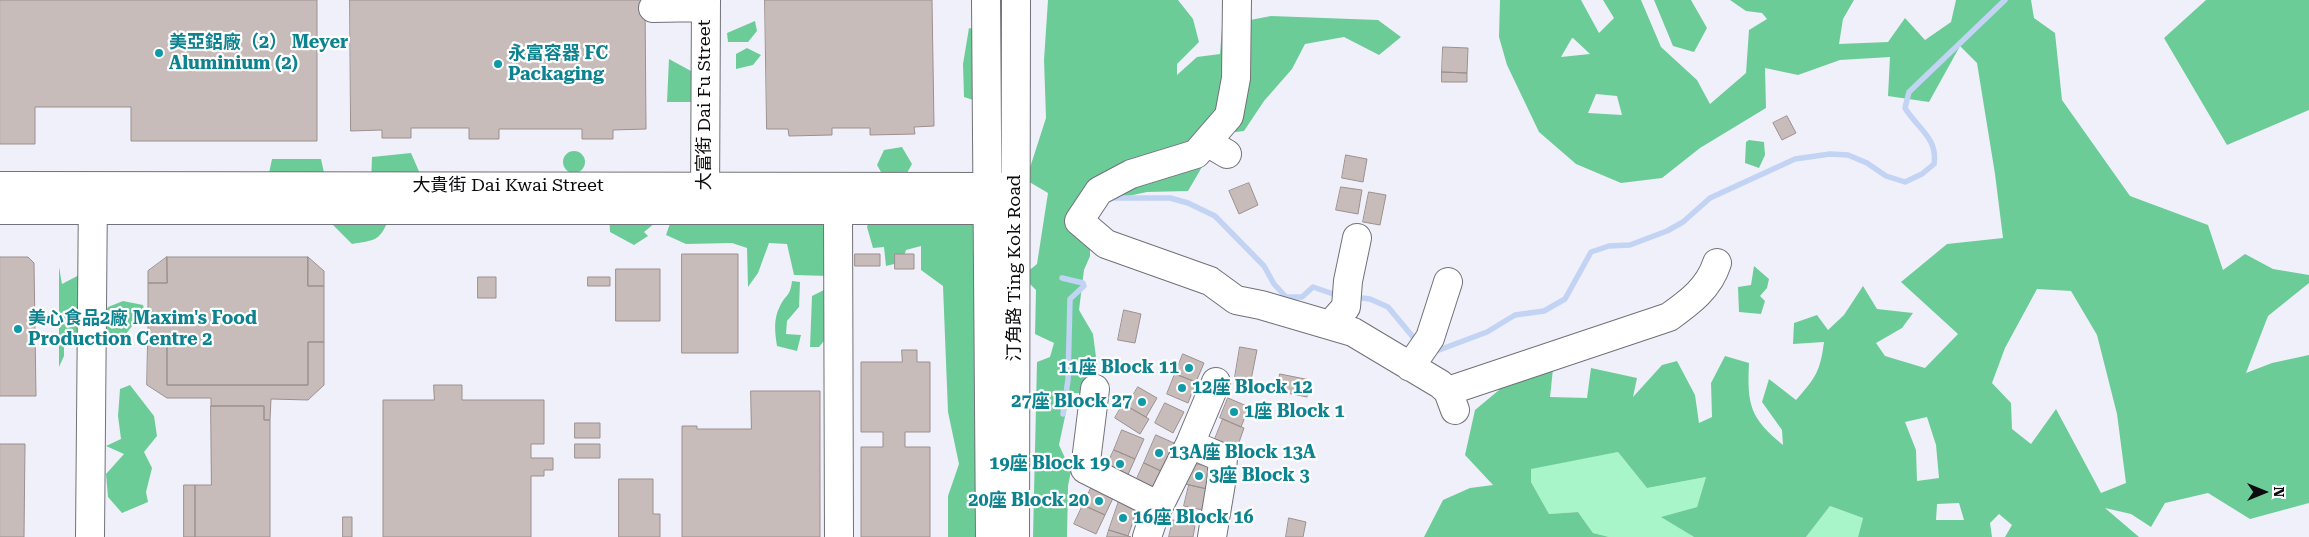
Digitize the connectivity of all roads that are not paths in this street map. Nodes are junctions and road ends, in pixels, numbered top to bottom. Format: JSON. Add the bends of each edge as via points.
{"nodes":[{"id":1,"x":986,"y":0,"type":"edge"},
{"id":2,"x":1016,"y":0,"type":"edge"},
{"id":3,"x":1237,"y":0,"type":"edge"},
{"id":4,"x":706,"y":4,"type":"edge"},
{"id":5,"x":653,"y":8,"type":"dead end"},
{"id":6,"x":0,"y":186,"type":"edge"},
{"id":7,"x":93,"y":198,"type":"junction"},
{"id":8,"x":705,"y":198,"type":"junction"},
{"id":9,"x":987,"y":198,"type":"junction"},
{"id":10,"x":1015,"y":198,"type":"junction"},
{"id":11,"x":0,"y":210,"type":"edge"},
{"id":12,"x":838,"y":210,"type":"junction"},
{"id":13,"x":1357,"y":238,"type":"dead end"},
{"id":14,"x":1717,"y":263,"type":"dead end"},
{"id":15,"x":1448,"y":282,"type":"dead end"},
{"id":16,"x":1330,"y":325,"type":"junction"},
{"id":17,"x":1419,"y":354,"type":"junction"},
{"id":18,"x":1216,"y":382,"type":"dead end"},
{"id":19,"x":1095,"y":389,"type":"dead end"},
{"id":20,"x":1190,"y":444,"type":"junction"},
{"id":21,"x":1159,"y":506,"type":"junction"},
{"id":22,"x":90,"y":537,"type":"edge"},
{"id":23,"x":839,"y":537,"type":"edge"},
{"id":24,"x":990,"y":537,"type":"edge"},
{"id":25,"x":1015,"y":537,"type":"edge"},
{"id":26,"x":1147,"y":537,"type":"edge"},
{"id":27,"x":1212,"y":537,"type":"edge"}],
"edges":[{"from":1,"to":9,"type":"street","name":"汀角路 Ting Kok Road"},
{"from":2,"to":10,"type":"street","name":"汀角路 Ting Kok Road"},
{"from":3,"to":16,"type":"street","via":[[1236,78],[1229,116],[1217,148],[1131,174],[1099,192],[1080,221],[1106,244],[1210,281],[1236,300]]},
{"from":4,"to":5,"type":"street"},
{"from":4,"to":8,"type":"street","name":"大富街 Dai Fu Street"},
{"from":6,"to":7,"type":"street","name":"大貴街 Dai Kwai Street"},
{"from":7,"to":8,"type":"street","name":"大貴街 Dai Kwai Street"},
{"from":7,"to":11,"type":"street","name":"大貴街 Dai Kwai Street"},
{"from":7,"to":22,"type":"street"},
{"from":8,"to":9,"type":"street","name":"大貴街 Dai Kwai Street"},
{"from":8,"to":12,"type":"street","name":"大貴街 Dai Kwai Street"},
{"from":9,"to":10,"type":"street","name":"大貴街 Dai Kwai Street"},
{"from":9,"to":12,"type":"street","name":"大貴街 Dai Kwai Street"},
{"from":9,"to":24,"type":"street","name":"汀角路 Ting Kok Road"},
{"from":10,"to":25,"type":"street","name":"汀角路 Ting Kok Road"},
{"from":12,"to":23,"type":"street"},
{"from":13,"to":16,"type":"street","via":[[1346,307]]},
{"from":14,"to":17,"type":"street","via":[[1712,277],[1700,291],[1669,317],[1451,400]]},
{"from":15,"to":17,"type":"street","via":[[1430,338]]},
{"from":16,"to":17,"type":"street"},
{"from":18,"to":20,"type":"street"},
{"from":19,"to":21,"type":"street","via":[[1085,469]]},
{"from":20,"to":21,"type":"street"},
{"from":20,"to":27,"type":"street","via":[[1223,458]]},
{"from":21,"to":26,"type":"street"}]}
